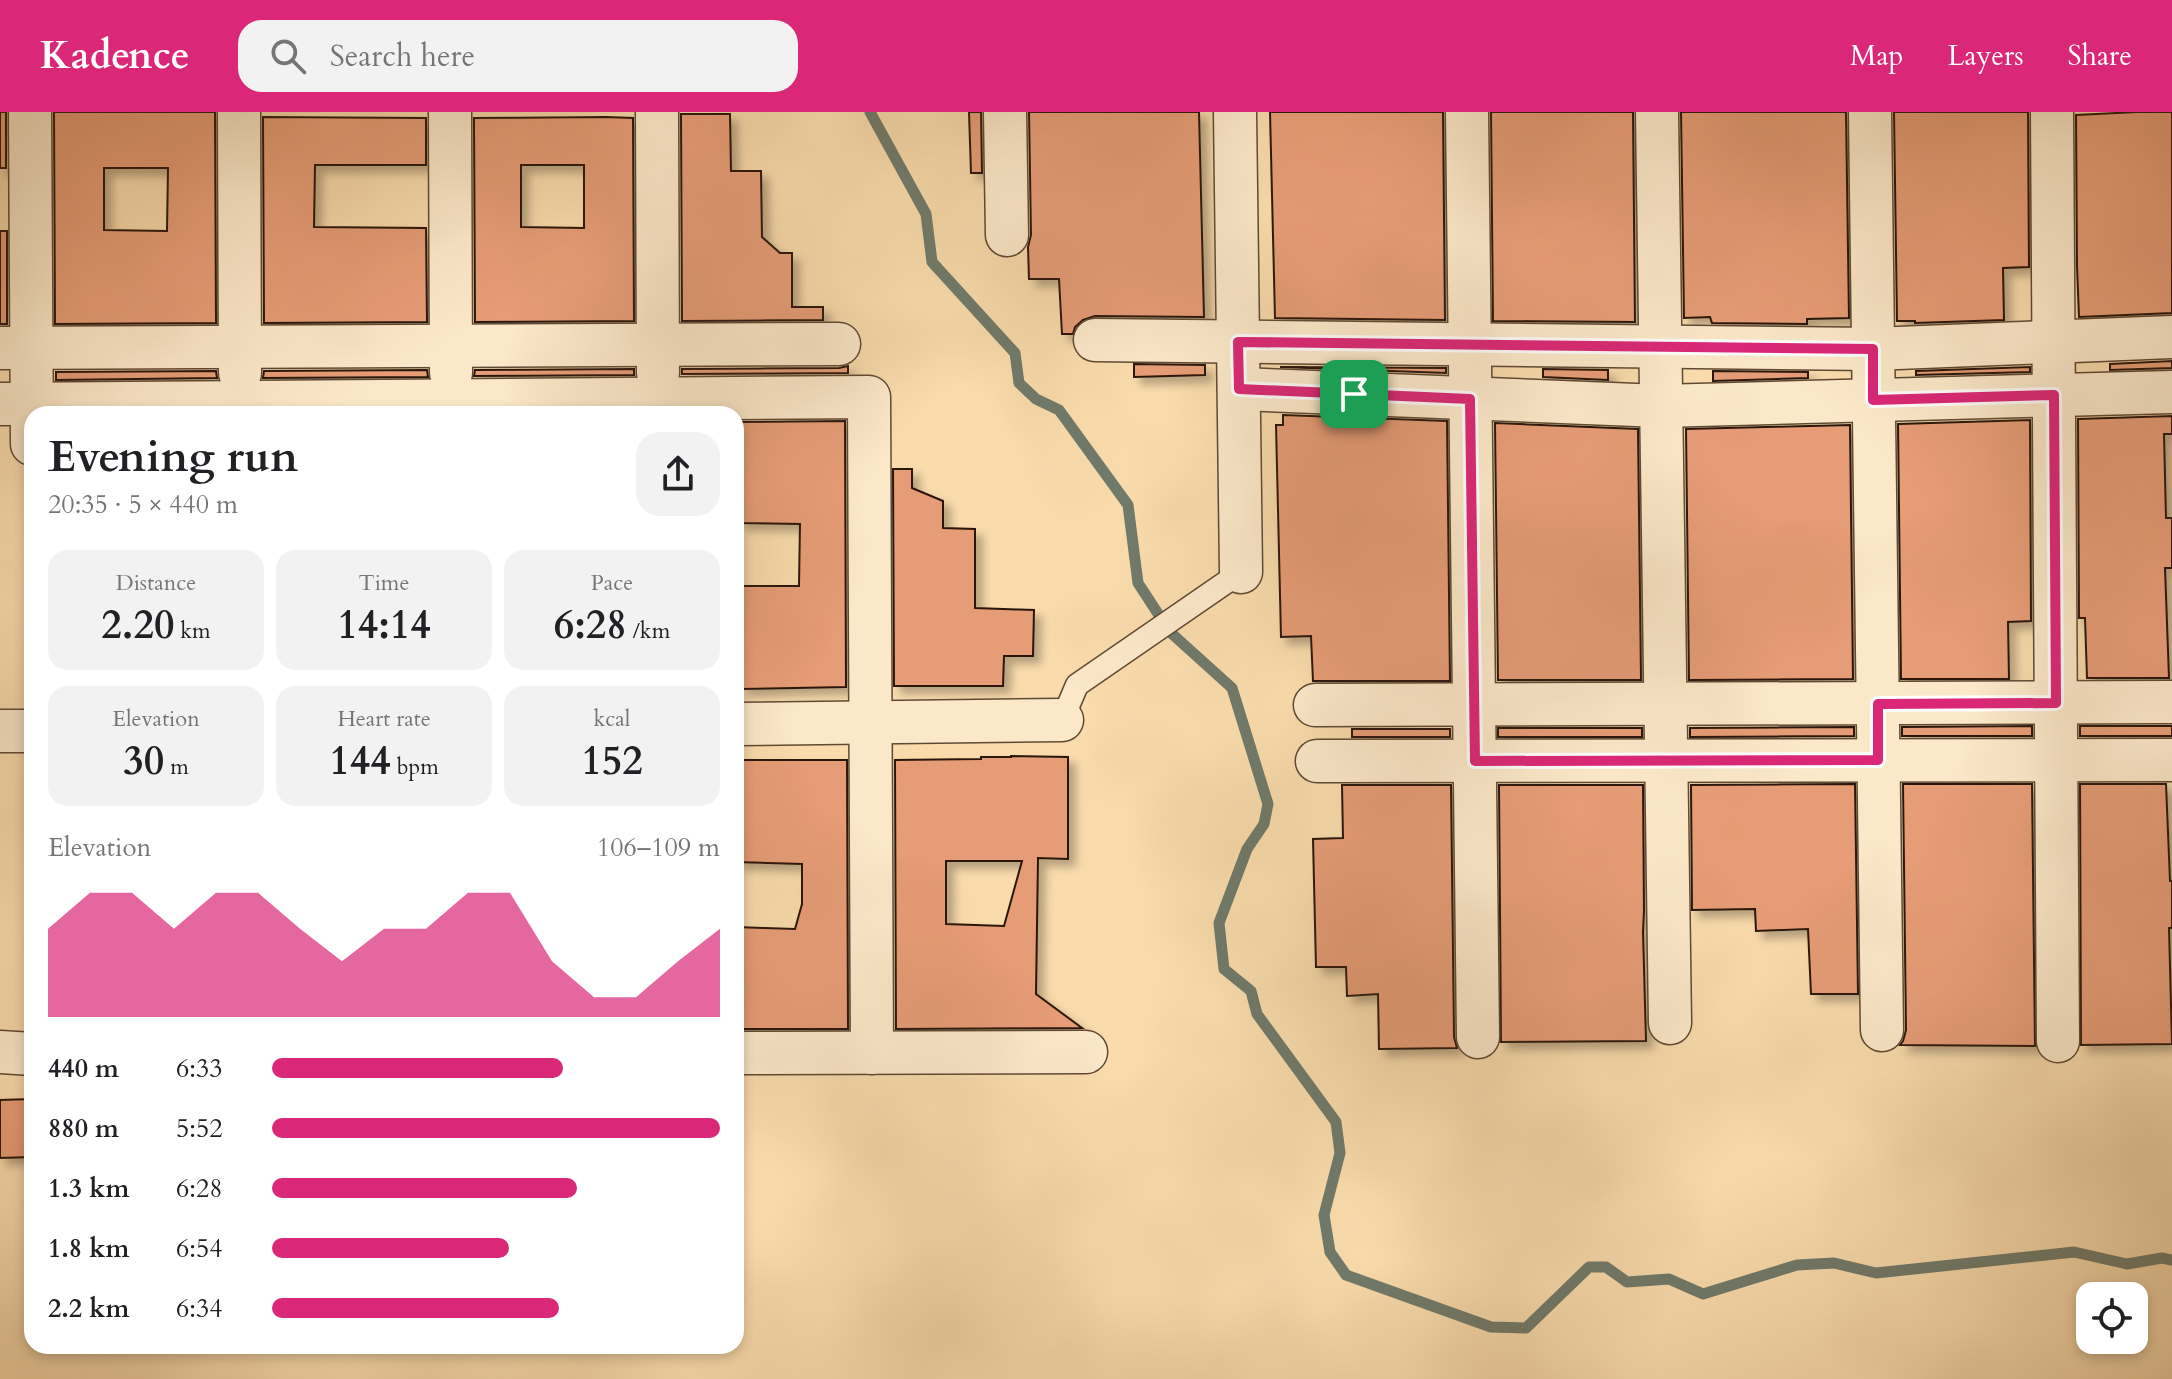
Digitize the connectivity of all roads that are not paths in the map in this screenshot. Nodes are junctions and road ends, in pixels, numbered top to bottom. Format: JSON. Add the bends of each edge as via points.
{"nodes":[{"id":1,"x":30,"y":112,"type":"edge"},
{"id":2,"x":239,"y":112,"type":"edge"},
{"id":3,"x":450,"y":112,"type":"edge"},
{"id":4,"x":657,"y":112,"type":"edge"},
{"id":5,"x":1005,"y":112,"type":"edge"},
{"id":6,"x":1235,"y":112,"type":"edge"},
{"id":7,"x":1467,"y":112,"type":"edge"},
{"id":8,"x":1657,"y":112,"type":"edge"},
{"id":9,"x":1870,"y":112,"type":"edge"},
{"id":10,"x":2052,"y":112,"type":"edge"},
{"id":11,"x":1007,"y":235,"type":"dead end"},
{"id":12,"x":2172,"y":337,"type":"edge"},
{"id":13,"x":1095,"y":340,"type":"dead end"},
{"id":14,"x":1238,"y":342,"type":"junction"},
{"id":15,"x":2054,"y":342,"type":"junction"},
{"id":16,"x":839,"y":344,"type":"dead end"},
{"id":17,"x":1470,"y":344,"type":"junction"},
{"id":18,"x":658,"y":345,"type":"junction"},
{"id":19,"x":240,"y":346,"type":"junction"},
{"id":20,"x":451,"y":346,"type":"junction"},
{"id":21,"x":1660,"y":347,"type":"junction"},
{"id":22,"x":16,"y":348,"type":"edge"},
{"id":23,"x":1873,"y":349,"type":"junction"},
{"id":24,"x":1239,"y":389,"type":"junction"},
{"id":25,"x":2172,"y":392,"type":"edge"},
{"id":26,"x":2054,"y":395,"type":"junction"},
{"id":27,"x":1470,"y":399,"type":"junction"},
{"id":28,"x":1873,"y":400,"type":"junction"},
{"id":29,"x":241,"y":406,"type":"edge"},
{"id":30,"x":452,"y":406,"type":"edge"},
{"id":31,"x":659,"y":406,"type":"edge"},
{"id":32,"x":1661,"y":406,"type":"junction"},
{"id":33,"x":21,"y":417,"type":"edge"},
{"id":34,"x":1241,"y":572,"type":"joint"},
{"id":35,"x":2172,"y":702,"type":"edge"},
{"id":36,"x":2056,"y":703,"type":"junction"},
{"id":37,"x":1665,"y":704,"type":"junction"},
{"id":38,"x":1878,"y":704,"type":"junction"},
{"id":39,"x":1315,"y":705,"type":"dead end"},
{"id":40,"x":1474,"y":705,"type":"junction"},
{"id":41,"x":1062,"y":720,"type":"joint"},
{"id":42,"x":870,"y":722,"type":"junction"},
{"id":43,"x":744,"y":724,"type":"edge"},
{"id":44,"x":0,"y":731,"type":"edge"},
{"id":45,"x":24,"y":731,"type":"edge"},
{"id":46,"x":1666,"y":760,"type":"junction"},
{"id":47,"x":1878,"y":760,"type":"junction"},
{"id":48,"x":2057,"y":760,"type":"junction"},
{"id":49,"x":2172,"y":760,"type":"edge"},
{"id":50,"x":1317,"y":761,"type":"dead end"},
{"id":51,"x":1475,"y":761,"type":"junction"},
{"id":52,"x":1670,"y":1023,"type":"dead end"},
{"id":53,"x":1882,"y":1030,"type":"dead end"},
{"id":54,"x":1478,"y":1037,"type":"dead end"},
{"id":55,"x":2058,"y":1041,"type":"dead end"},
{"id":56,"x":0,"y":1052,"type":"edge"},
{"id":57,"x":1086,"y":1052,"type":"dead end"},
{"id":58,"x":744,"y":1053,"type":"edge"},
{"id":59,"x":872,"y":1053,"type":"junction"},
{"id":60,"x":24,"y":1054,"type":"edge"}],
"edges":[{"from":1,"to":22,"type":"street"},
{"from":2,"to":19,"type":"street"},
{"from":3,"to":20,"type":"street"},
{"from":4,"to":18,"type":"street"},
{"from":5,"to":11,"type":"street"},
{"from":6,"to":14,"type":"street"},
{"from":7,"to":17,"type":"street"},
{"from":8,"to":21,"type":"street"},
{"from":9,"to":23,"type":"street"},
{"from":10,"to":15,"type":"street"},
{"from":12,"to":15,"type":"street"},
{"from":13,"to":14,"type":"street"},
{"from":14,"to":17,"type":"street"},
{"from":14,"to":24,"type":"street"},
{"from":15,"to":23,"type":"street"},
{"from":15,"to":26,"type":"street"},
{"from":16,"to":18,"type":"street"},
{"from":17,"to":21,"type":"street"},
{"from":17,"to":27,"type":"street"},
{"from":18,"to":20,"type":"street"},
{"from":18,"to":31,"type":"street"},
{"from":19,"to":20,"type":"street"},
{"from":19,"to":22,"type":"street"},
{"from":19,"to":29,"type":"street"},
{"from":20,"to":30,"type":"street"},
{"from":21,"to":23,"type":"street"},
{"from":21,"to":32,"type":"street"},
{"from":22,"to":33,"type":"street"},
{"from":23,"to":28,"type":"street"},
{"from":24,"to":27,"type":"street"},
{"from":24,"to":34,"type":"street"},
{"from":25,"to":26,"type":"street"},
{"from":26,"to":28,"type":"street"},
{"from":26,"to":36,"type":"street"},
{"from":27,"to":32,"type":"street"},
{"from":27,"to":40,"type":"street"},
{"from":28,"to":32,"type":"street"},
{"from":28,"to":38,"type":"street"},
{"from":31,"to":42,"type":"street","via":[[869,397]]},
{"from":32,"to":37,"type":"street"},
{"from":34,"to":41,"type":"lane","via":[[1077,685]]},
{"from":35,"to":36,"type":"street"},
{"from":36,"to":38,"type":"street"},
{"from":36,"to":48,"type":"street"},
{"from":37,"to":38,"type":"street"},
{"from":37,"to":40,"type":"street"},
{"from":37,"to":46,"type":"street"},
{"from":38,"to":47,"type":"street"},
{"from":39,"to":40,"type":"street"},
{"from":40,"to":51,"type":"street"},
{"from":41,"to":42,"type":"street"},
{"from":42,"to":43,"type":"street"},
{"from":42,"to":59,"type":"street"},
{"from":44,"to":45,"type":"street"},
{"from":46,"to":47,"type":"street"},
{"from":46,"to":51,"type":"street"},
{"from":46,"to":52,"type":"street"},
{"from":47,"to":48,"type":"street"},
{"from":47,"to":53,"type":"street"},
{"from":48,"to":49,"type":"street"},
{"from":48,"to":55,"type":"street"},
{"from":50,"to":51,"type":"street"},
{"from":51,"to":54,"type":"street"},
{"from":56,"to":60,"type":"street"},
{"from":57,"to":59,"type":"street"},
{"from":58,"to":59,"type":"street"}]}
